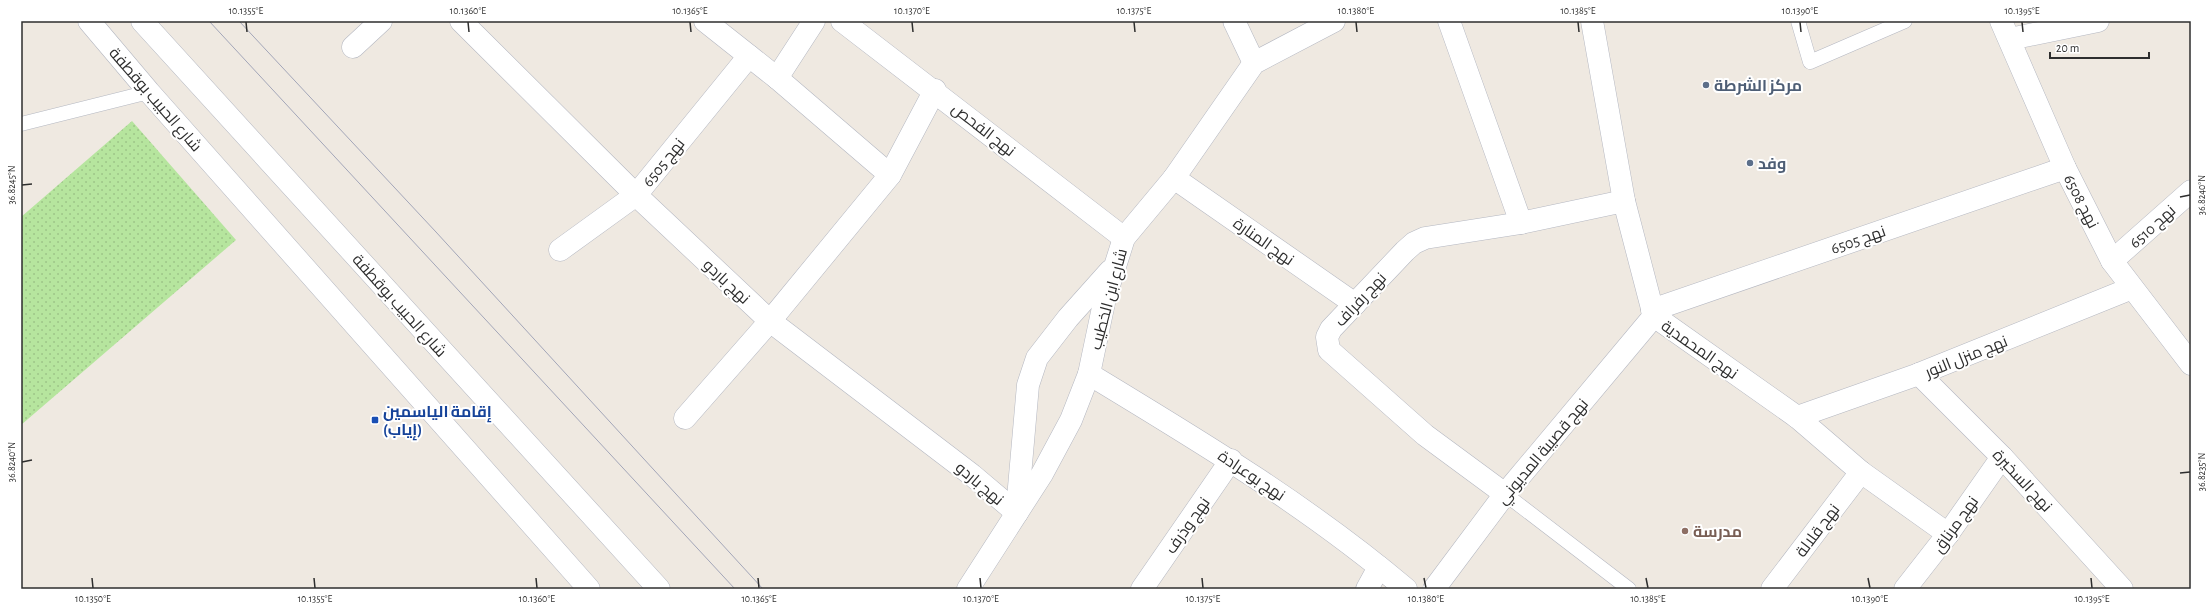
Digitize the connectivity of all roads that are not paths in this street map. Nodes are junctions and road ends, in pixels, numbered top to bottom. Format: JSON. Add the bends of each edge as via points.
{"nodes":[{"id":1,"x":89,"y":21,"type":"edge"},
{"id":2,"x":142,"y":21,"type":"edge"},
{"id":3,"x":381,"y":21,"type":"edge"},
{"id":4,"x":461,"y":21,"type":"edge"},
{"id":5,"x":705,"y":21,"type":"edge"},
{"id":6,"x":814,"y":21,"type":"edge"},
{"id":7,"x":842,"y":21,"type":"edge"},
{"id":8,"x":1234,"y":21,"type":"edge"},
{"id":9,"x":1334,"y":21,"type":"edge"},
{"id":10,"x":1449,"y":21,"type":"edge"},
{"id":11,"x":1592,"y":21,"type":"edge"},
{"id":12,"x":1798,"y":21,"type":"edge"},
{"id":13,"x":1905,"y":21,"type":"edge"},
{"id":14,"x":2098,"y":21,"type":"edge"},
{"id":15,"x":2006,"y":30,"type":"edge"},
{"id":16,"x":353,"y":47,"type":"dead end"},
{"id":17,"x":749,"y":56,"type":"junction"},
{"id":18,"x":1254,"y":63,"type":"junction"},
{"id":19,"x":777,"y":78,"type":"junction"},
{"id":20,"x":934,"y":90,"type":"junction"},
{"id":21,"x":149,"y":92,"type":"junction"},
{"id":22,"x":21,"y":124,"type":"edge"},
{"id":23,"x":2065,"y":168,"type":"junction"},
{"id":24,"x":890,"y":176,"type":"junction"},
{"id":25,"x":1174,"y":178,"type":"junction"},
{"id":26,"x":2191,"y":191,"type":"edge"},
{"id":27,"x":636,"y":195,"type":"junction"},
{"id":28,"x":1624,"y":201,"type":"junction"},
{"id":29,"x":1521,"y":223,"type":"junction"},
{"id":30,"x":1124,"y":238,"type":"junction"},
{"id":31,"x":560,"y":250,"type":"dead end"},
{"id":32,"x":2112,"y":261,"type":"junction"},
{"id":33,"x":1115,"y":266,"type":"junction"},
{"id":34,"x":2132,"y":288,"type":"junction"},
{"id":35,"x":1355,"y":304,"type":"junction"},
{"id":36,"x":1653,"y":313,"type":"junction"},
{"id":37,"x":770,"y":321,"type":"junction"},
{"id":38,"x":2191,"y":364,"type":"edge"},
{"id":39,"x":1089,"y":374,"type":"junction"},
{"id":40,"x":1919,"y":374,"type":"junction"},
{"id":41,"x":1797,"y":416,"type":"junction"},
{"id":42,"x":685,"y":418,"type":"dead end"},
{"id":43,"x":2002,"y":457,"type":"junction"},
{"id":44,"x":1231,"y":460,"type":"junction"},
{"id":45,"x":1861,"y":472,"type":"junction"},
{"id":46,"x":1506,"y":494,"type":"junction"},
{"id":47,"x":1017,"y":514,"type":"junction"},
{"id":48,"x":1948,"y":534,"type":"junction"},
{"id":49,"x":1379,"y":567,"type":"junction"},
{"id":50,"x":589,"y":589,"type":"edge"},
{"id":51,"x":659,"y":589,"type":"edge"},
{"id":52,"x":968,"y":589,"type":"edge"},
{"id":53,"x":1142,"y":589,"type":"edge"},
{"id":54,"x":1367,"y":589,"type":"edge"},
{"id":55,"x":1406,"y":589,"type":"edge"},
{"id":56,"x":1434,"y":589,"type":"edge"},
{"id":57,"x":1629,"y":589,"type":"edge"},
{"id":58,"x":1772,"y":589,"type":"edge"},
{"id":59,"x":1905,"y":589,"type":"edge"},
{"id":60,"x":2122,"y":589,"type":"edge"}],
"edges":[{"from":1,"to":21,"type":"street","name":"شارع الحبيب بوقطفة"},
{"from":2,"to":51,"type":"street","name":"شارع الحبيب بوقطفة"},
{"from":3,"to":16,"type":"street"},
{"from":4,"to":27,"type":"street","name":"نهج باردو"},
{"from":5,"to":17,"type":"street"},
{"from":6,"to":19,"type":"street"},
{"from":7,"to":20,"type":"street","name":"نهج الفحص"},
{"from":8,"to":18,"type":"street"},
{"from":9,"to":18,"type":"street","name":"شارع ابن الخطيب"},
{"from":10,"to":29,"type":"street"},
{"from":11,"to":28,"type":"street","name":"نهج المحمدية"},
{"from":12,"to":13,"type":"lane","via":[[1810,62]]},
{"from":14,"to":15,"type":"street"},
{"from":15,"to":23,"type":"street","name":"نهج 6508"},
{"from":17,"to":19,"type":"street"},
{"from":17,"to":27,"type":"street","name":"نهج 6505"},
{"from":18,"to":25,"type":"street","name":"شارع ابن الخطيب"},
{"from":19,"to":24,"type":"street"},
{"from":20,"to":24,"type":"street"},
{"from":20,"to":30,"type":"street","name":"نهج الفحص"},
{"from":21,"to":22,"type":"lane"},
{"from":21,"to":50,"type":"street","name":"شارع الحبيب بوقطفة"},
{"from":23,"to":32,"type":"street","name":"نهج 6508"},
{"from":23,"to":36,"type":"street","name":"نهج 6505"},
{"from":24,"to":37,"type":"street"},
{"from":25,"to":30,"type":"street","name":"شارع ابن الخطيب"},
{"from":25,"to":35,"type":"street","name":"نهج المنارة"},
{"from":26,"to":32,"type":"street","name":"نهج 6510"},
{"from":27,"to":31,"type":"street","name":"نهج 6505"},
{"from":27,"to":37,"type":"street","name":"نهج باردو"},
{"from":28,"to":29,"type":"street","name":"نهج رفراف"},
{"from":28,"to":36,"type":"street","name":"نهج المحمدية"},
{"from":29,"to":35,"type":"street","name":"نهج رفراف","via":[[1446,234],[1414,243]]},
{"from":30,"to":33,"type":"street","name":"شارع ابن الخطيب"},
{"from":32,"to":34,"type":"street","name":"نهج 6508"},
{"from":33,"to":39,"type":"street","name":"شارع ابن الخطيب","via":[[1105,298]]},
{"from":33,"to":47,"type":"street","via":[[1068,318],[1037,358],[1028,385]]},
{"from":34,"to":38,"type":"street","name":"نهج 6508"},
{"from":34,"to":40,"type":"street","name":"نهج منزل النور"},
{"from":35,"to":46,"type":"street","name":"نهج رفراف","via":[[1331,329],[1327,337],[1329,350],[1425,435]]},
{"from":36,"to":41,"type":"street","name":"نهج المحمدية"},
{"from":36,"to":46,"type":"street","name":"نهج قصيبة المديوني"},
{"from":37,"to":42,"type":"street"},
{"from":37,"to":47,"type":"street","name":"نهج باردو","via":[[972,475]]},
{"from":39,"to":44,"type":"street","name":"نهج بوعرادة"},
{"from":39,"to":47,"type":"street","name":"شارع ابن الخطيب","via":[[1071,420]]},
{"from":40,"to":41,"type":"street","name":"نهج منزل النور"},
{"from":40,"to":43,"type":"street","name":"نهج السخيرة"},
{"from":41,"to":45,"type":"street","name":"نهج المحمدية"},
{"from":43,"to":48,"type":"street","name":"نهج مرناق"},
{"from":43,"to":60,"type":"street","name":"نهج السخيرة"},
{"from":44,"to":49,"type":"street","name":"نهج بوعرادة"},
{"from":44,"to":53,"type":"street","name":"نهج وذرف"},
{"from":45,"to":48,"type":"street","name":"نهج المحمدية"},
{"from":45,"to":58,"type":"street","name":"نهج قلالة"},
{"from":46,"to":56,"type":"street","name":"نهج قصيبة المديوني"},
{"from":46,"to":57,"type":"lane"},
{"from":47,"to":52,"type":"street","name":"شارع ابن الخطيب"},
{"from":48,"to":59,"type":"street","name":"نهج مرناق"},
{"from":49,"to":54,"type":"street"},
{"from":49,"to":55,"type":"street","name":"نهج بوعرادة"}]}
